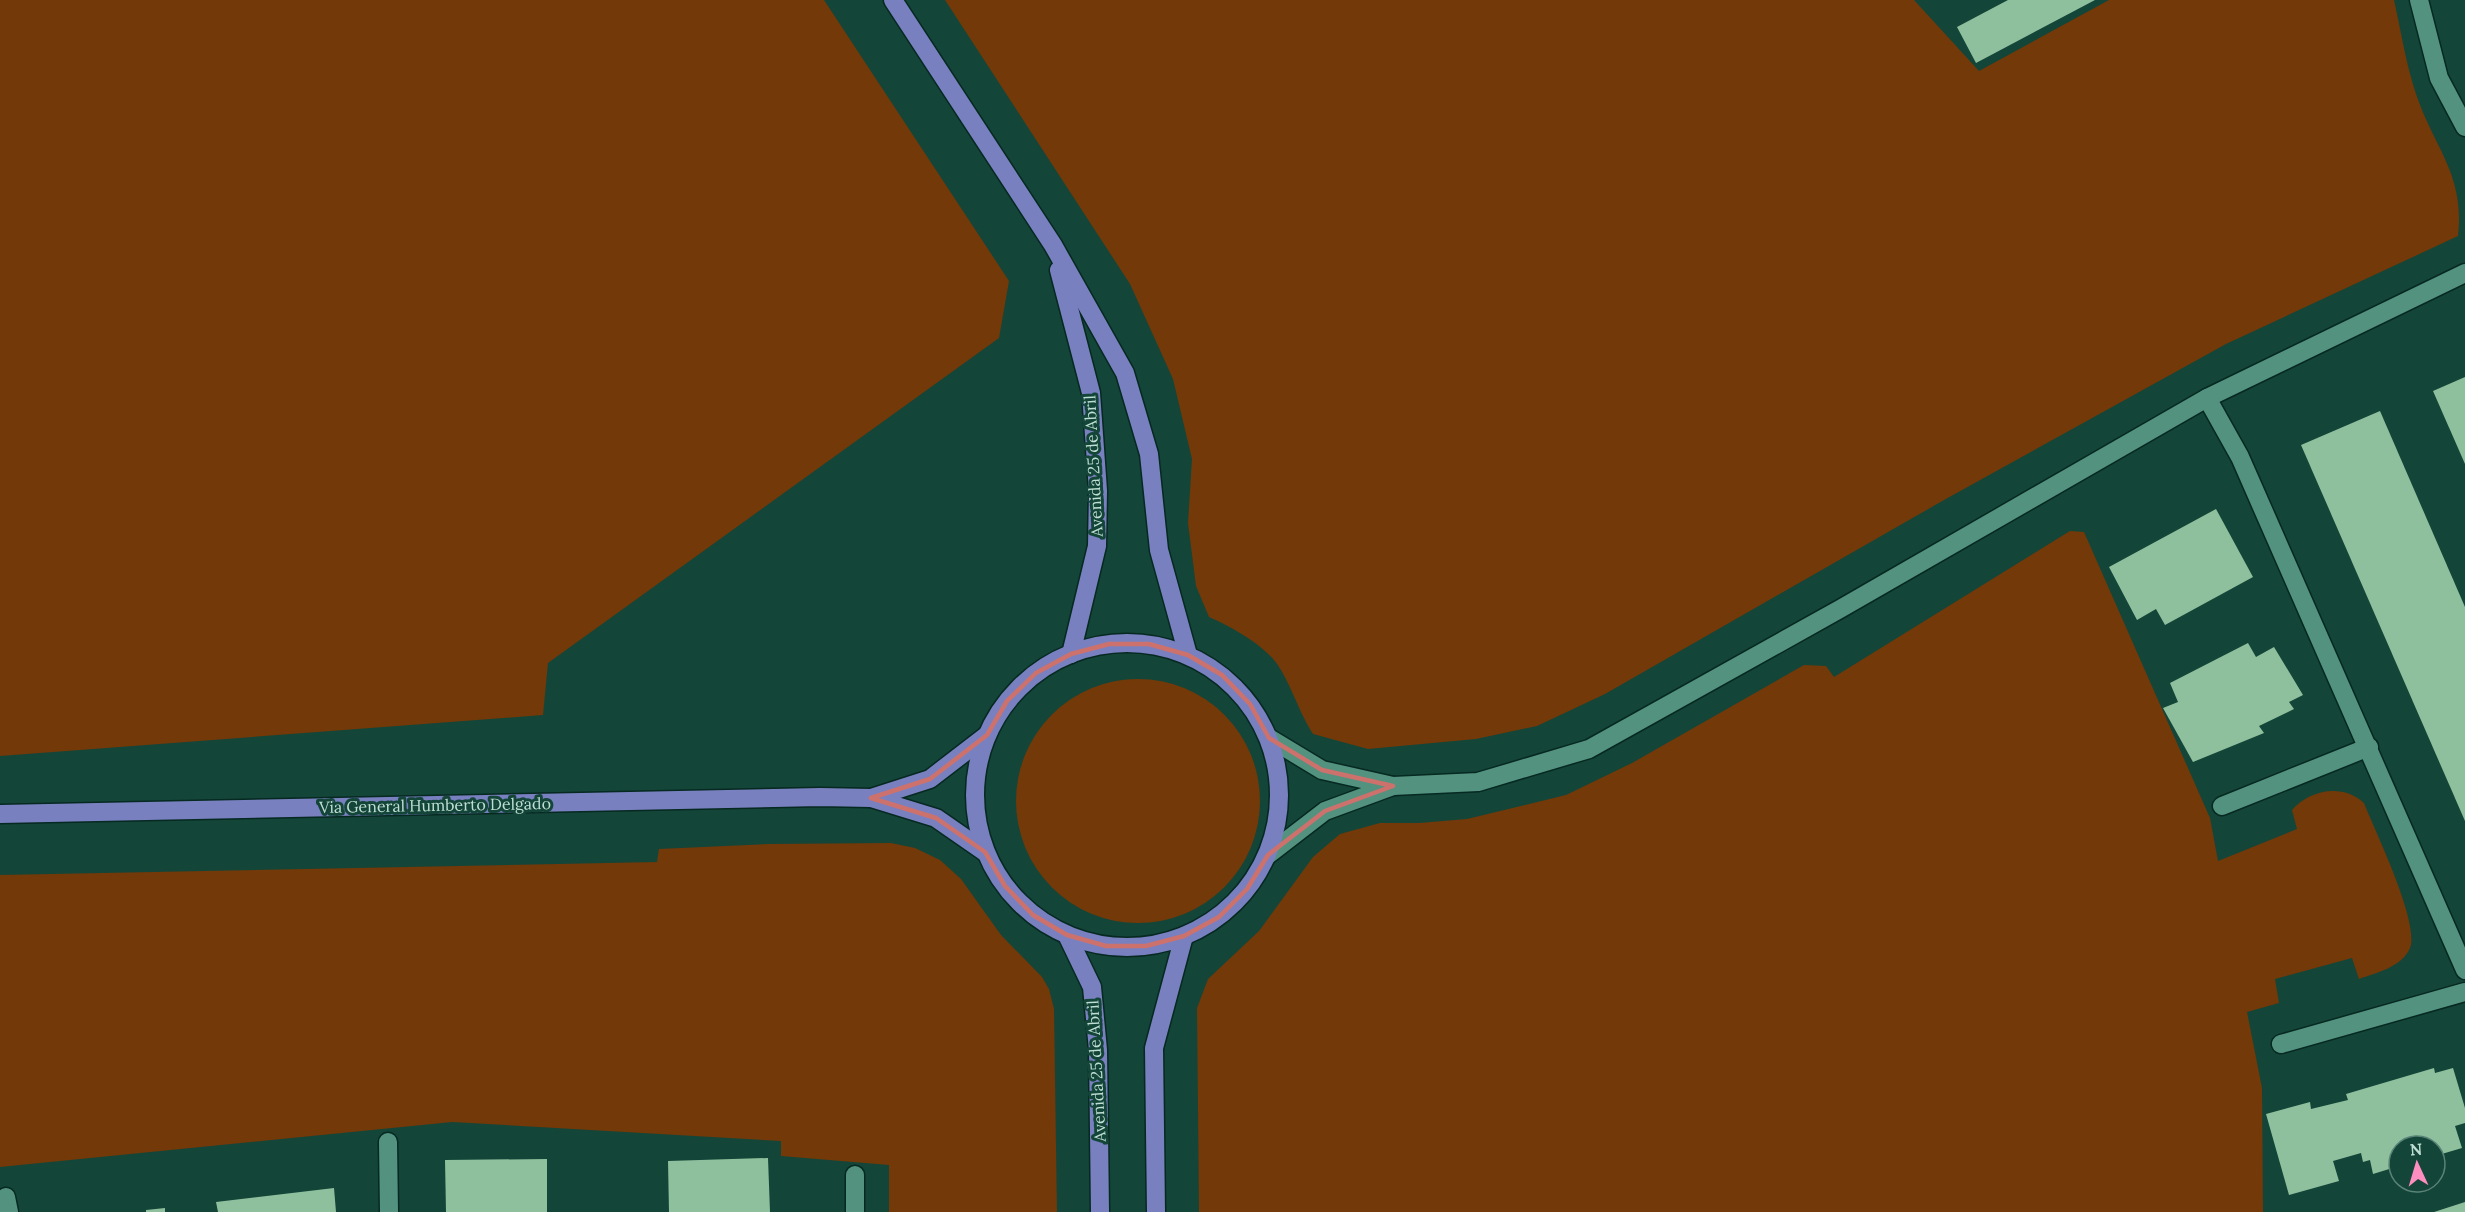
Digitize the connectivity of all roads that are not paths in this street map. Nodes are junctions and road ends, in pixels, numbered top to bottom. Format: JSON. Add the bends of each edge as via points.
{"nodes":[{"id":1,"x":893,"y":0,"type":"edge"},
{"id":2,"x":2419,"y":0,"type":"edge"},
{"id":3,"x":2465,"y":127,"type":"edge"},
{"id":4,"x":1053,"y":244,"type":"junction"},
{"id":5,"x":2465,"y":273,"type":"edge"},
{"id":6,"x":2206,"y":398,"type":"junction"},
{"id":7,"x":1071,"y":654,"type":"junction"},
{"id":8,"x":1188,"y":655,"type":"junction"},
{"id":9,"x":987,"y":735,"type":"junction"},
{"id":10,"x":1269,"y":738,"type":"junction"},
{"id":11,"x":2369,"y":747,"type":"junction"},
{"id":12,"x":1393,"y":786,"type":"junction"},
{"id":13,"x":871,"y":798,"type":"junction"},
{"id":14,"x":2222,"y":806,"type":"dead end"},
{"id":15,"x":0,"y":814,"type":"edge"},
{"id":16,"x":985,"y":852,"type":"junction"},
{"id":17,"x":1268,"y":855,"type":"junction"},
{"id":18,"x":1067,"y":935,"type":"junction"},
{"id":19,"x":1184,"y":936,"type":"junction"},
{"id":20,"x":2465,"y":970,"type":"edge"},
{"id":21,"x":2465,"y":992,"type":"edge"},
{"id":22,"x":2281,"y":1044,"type":"dead end"},
{"id":23,"x":388,"y":1142,"type":"dead end"},
{"id":24,"x":855,"y":1175,"type":"dead end"},
{"id":25,"x":389,"y":1212,"type":"edge"},
{"id":26,"x":855,"y":1212,"type":"edge"},
{"id":27,"x":1100,"y":1212,"type":"edge"},
{"id":28,"x":1156,"y":1212,"type":"edge"}],
"edges":[{"from":1,"to":4,"type":"main road","name":"Avenida 25 de Abril"},
{"from":2,"to":3,"type":"street","via":[[2439,78]]},
{"from":4,"to":7,"type":"main road","name":"Avenida 25 de Abril","via":[[1091,393],[1098,490],[1097,546]]},
{"from":4,"to":8,"type":"main road","name":"Avenida 25 de Abril","via":[[1125,374],[1149,454],[1160,550]]},
{"from":5,"to":6,"type":"street"},
{"from":6,"to":11,"type":"street","via":[[2240,458]]},
{"from":6,"to":12,"type":"street","via":[[1589,749],[1478,782]]},
{"from":7,"to":8,"type":"main road","via":[[1109,644],[1149,644]]},
{"from":7,"to":9,"type":"main road","via":[[1036,673],[1007,701]]},
{"from":8,"to":10,"type":"main road","via":[[1222,675],[1250,704]]},
{"from":9,"to":13,"type":"main road","name":"Via General Humberto Delgado","via":[[930,779]]},
{"from":9,"to":16,"type":"main road","via":[[976,773],[976,813]]},
{"from":10,"to":12,"type":"street","via":[[1322,770]]},
{"from":10,"to":17,"type":"main road","via":[[1280,777],[1279,816]]},
{"from":11,"to":14,"type":"street"},
{"from":11,"to":20,"type":"street"},
{"from":12,"to":17,"type":"street","via":[[1325,811]]},
{"from":13,"to":15,"type":"main road","name":"Via General Humberto Delgado"},
{"from":13,"to":16,"type":"main road","name":"Via General Humberto Delgado","via":[[936,818]]},
{"from":16,"to":18,"type":"main road","via":[[1019,901],[1033,915]]},
{"from":17,"to":19,"type":"main road","via":[[1247,889],[1219,917]]},
{"from":18,"to":19,"type":"main road","via":[[1106,946],[1146,946]]},
{"from":18,"to":27,"type":"main road","name":"Avenida 25 de Abril","via":[[1092,987],[1098,1050]]},
{"from":19,"to":28,"type":"main road","via":[[1154,1048]]},
{"from":21,"to":22,"type":"street"},
{"from":23,"to":25,"type":"street"},
{"from":24,"to":26,"type":"street"}]}
